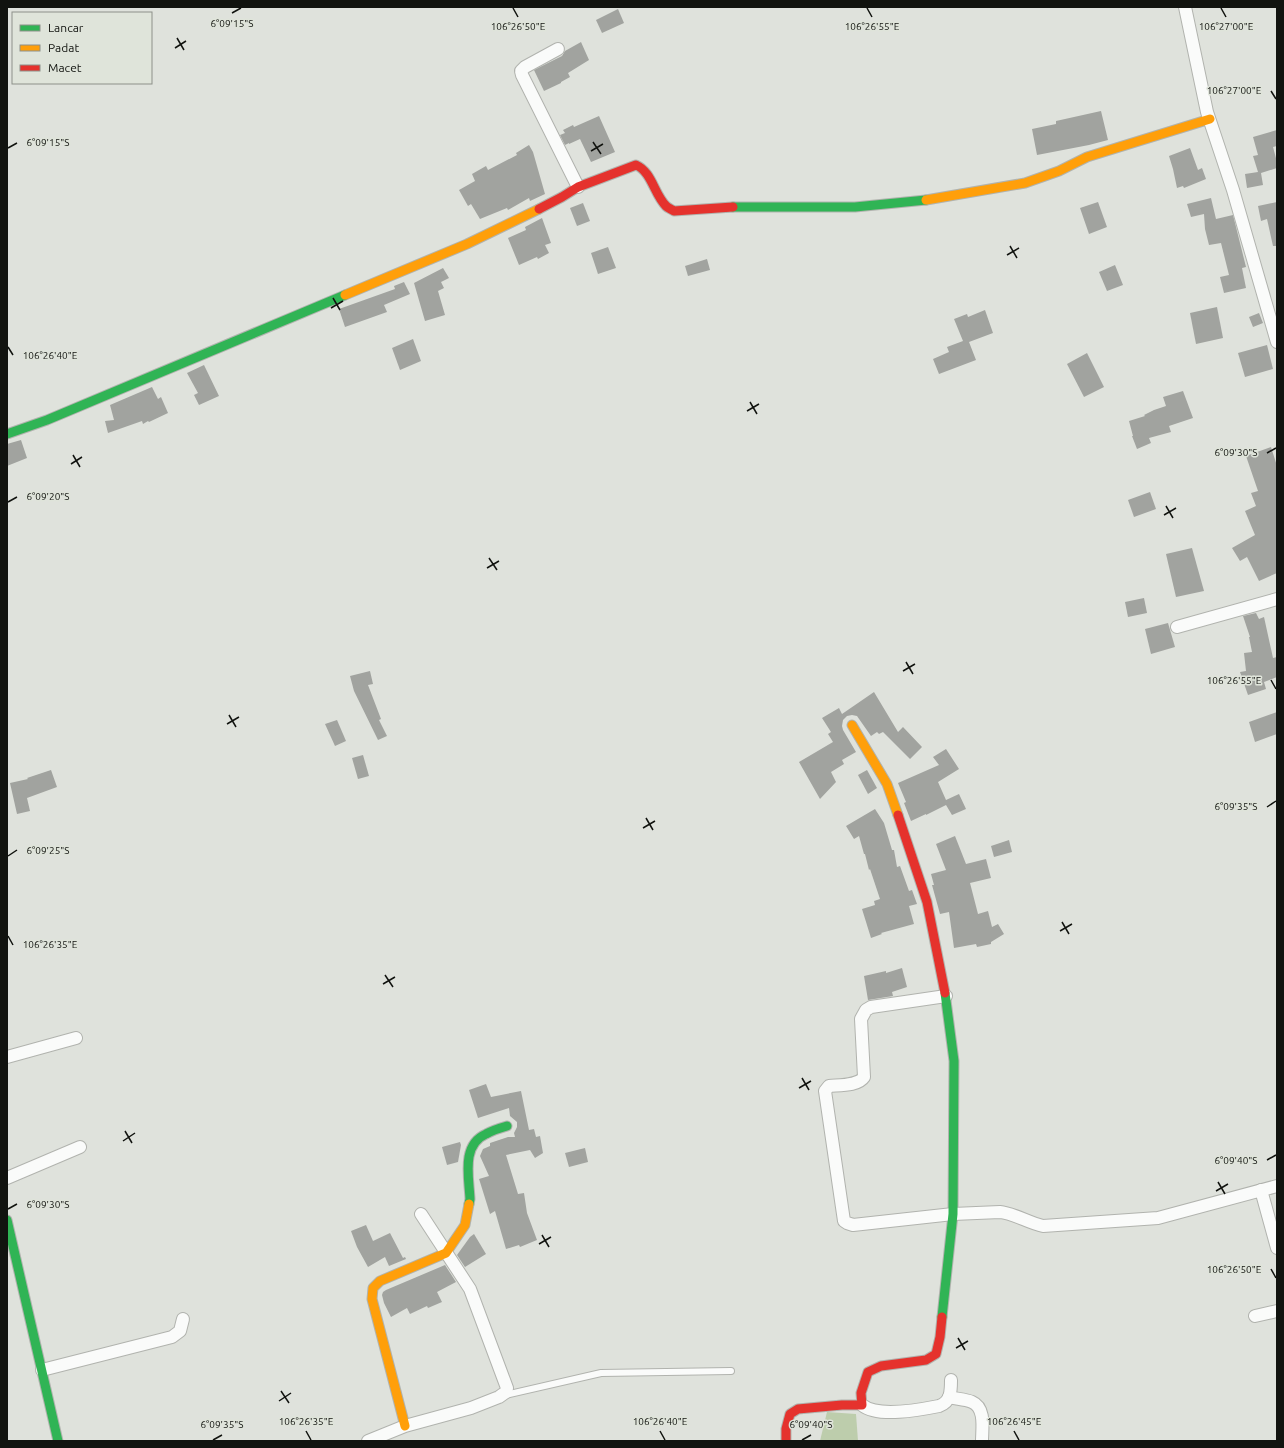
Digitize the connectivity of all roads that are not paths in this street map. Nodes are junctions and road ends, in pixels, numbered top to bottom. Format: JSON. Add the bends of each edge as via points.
{"nodes":[{"id":1,"x":1185,"y":7,"type":"edge"},
{"id":2,"x":558,"y":49,"type":"dead end"},
{"id":3,"x":1210,"y":119,"type":"junction"},
{"id":4,"x":578,"y":187,"type":"junction"},
{"id":5,"x":1277,"y":342,"type":"edge"},
{"id":6,"x":7,"y":434,"type":"edge"},
{"id":7,"x":1277,"y":599,"type":"edge"},
{"id":8,"x":1177,"y":627,"type":"dead end"},
{"id":9,"x":852,"y":725,"type":"dead end"},
{"id":10,"x":946,"y":996,"type":"junction"},
{"id":11,"x":76,"y":1038,"type":"dead end"},
{"id":12,"x":7,"y":1057,"type":"edge"},
{"id":13,"x":507,"y":1126,"type":"dead end"},
{"id":14,"x":80,"y":1147,"type":"dead end"},
{"id":15,"x":7,"y":1178,"type":"edge"},
{"id":16,"x":1277,"y":1186,"type":"edge"},
{"id":17,"x":1261,"y":1190,"type":"junction"},
{"id":18,"x":421,"y":1214,"type":"dead end"},
{"id":19,"x":953,"y":1214,"type":"junction"},
{"id":20,"x":7,"y":1220,"type":"edge"},
{"id":21,"x":1277,"y":1248,"type":"edge"},
{"id":22,"x":446,"y":1253,"type":"junction"},
{"id":23,"x":1277,"y":1311,"type":"edge"},
{"id":24,"x":1255,"y":1316,"type":"dead end"},
{"id":25,"x":183,"y":1319,"type":"dead end"},
{"id":26,"x":42,"y":1370,"type":"junction"},
{"id":27,"x":732,"y":1371,"type":"dead end"},
{"id":28,"x":950,"y":1380,"type":"dead end"},
{"id":29,"x":503,"y":1395,"type":"junction"},
{"id":30,"x":949,"y":1397,"type":"junction"},
{"id":31,"x":862,"y":1405,"type":"junction"},
{"id":32,"x":405,"y":1426,"type":"junction"},
{"id":33,"x":58,"y":1441,"type":"edge"},
{"id":34,"x":368,"y":1441,"type":"edge"},
{"id":35,"x":786,"y":1441,"type":"edge"},
{"id":36,"x":982,"y":1441,"type":"edge"}],
"edges":[{"from":1,"to":3,"type":"street"},
{"from":2,"to":4,"type":"street","via":[[521,71]]},
{"from":3,"to":4,"type":"street","via":[[1087,157],[1059,172],[1025,183],[915,202],[855,207],[718,207],[674,211],[666,206],[647,174],[636,165]]},
{"from":3,"to":5,"type":"street","via":[[1236,198]]},
{"from":4,"to":6,"type":"street","via":[[466,244],[420,264],[47,420]]},
{"from":7,"to":8,"type":"street"},
{"from":9,"to":10,"type":"street","via":[[887,784],[927,902]]},
{"from":10,"to":19,"type":"street","via":[[954,1061]]},
{"from":10,"to":19,"type":"street","via":[[871,1007],[866,1010],[861,1019],[863,1080],[852,1084],[829,1086],[825,1091],[844,1221],[853,1225]]},
{"from":11,"to":12,"type":"street"},
{"from":13,"to":22,"type":"street","via":[[485,1134],[475,1142],[470,1151],[470,1199],[465,1225]]},
{"from":14,"to":15,"type":"street"},
{"from":16,"to":17,"type":"street"},
{"from":17,"to":19,"type":"street","via":[[1158,1218],[1043,1226],[1006,1212]]},
{"from":17,"to":21,"type":"street"},
{"from":18,"to":22,"type":"street"},
{"from":19,"to":31,"type":"street","via":[[936,1354],[926,1360],[881,1366],[868,1372],[861,1393]]},
{"from":20,"to":26,"type":"street"},
{"from":22,"to":29,"type":"street","via":[[470,1289],[507,1388]]},
{"from":22,"to":32,"type":"street","via":[[380,1281],[371,1291]]},
{"from":23,"to":24,"type":"street"},
{"from":25,"to":26,"type":"street","via":[[180,1331],[172,1337]]},
{"from":26,"to":33,"type":"street"},
{"from":27,"to":29,"type":"lane","via":[[601,1373]]},
{"from":28,"to":30,"type":"street"},
{"from":29,"to":32,"type":"street","via":[[471,1408]]},
{"from":30,"to":31,"type":"street","via":[[939,1406],[894,1412],[867,1409]]},
{"from":30,"to":36,"type":"street","via":[[972,1402],[978,1407],[982,1420]]},
{"from":31,"to":35,"type":"street","via":[[798,1409],[790,1414]]},
{"from":32,"to":34,"type":"street"}]}
